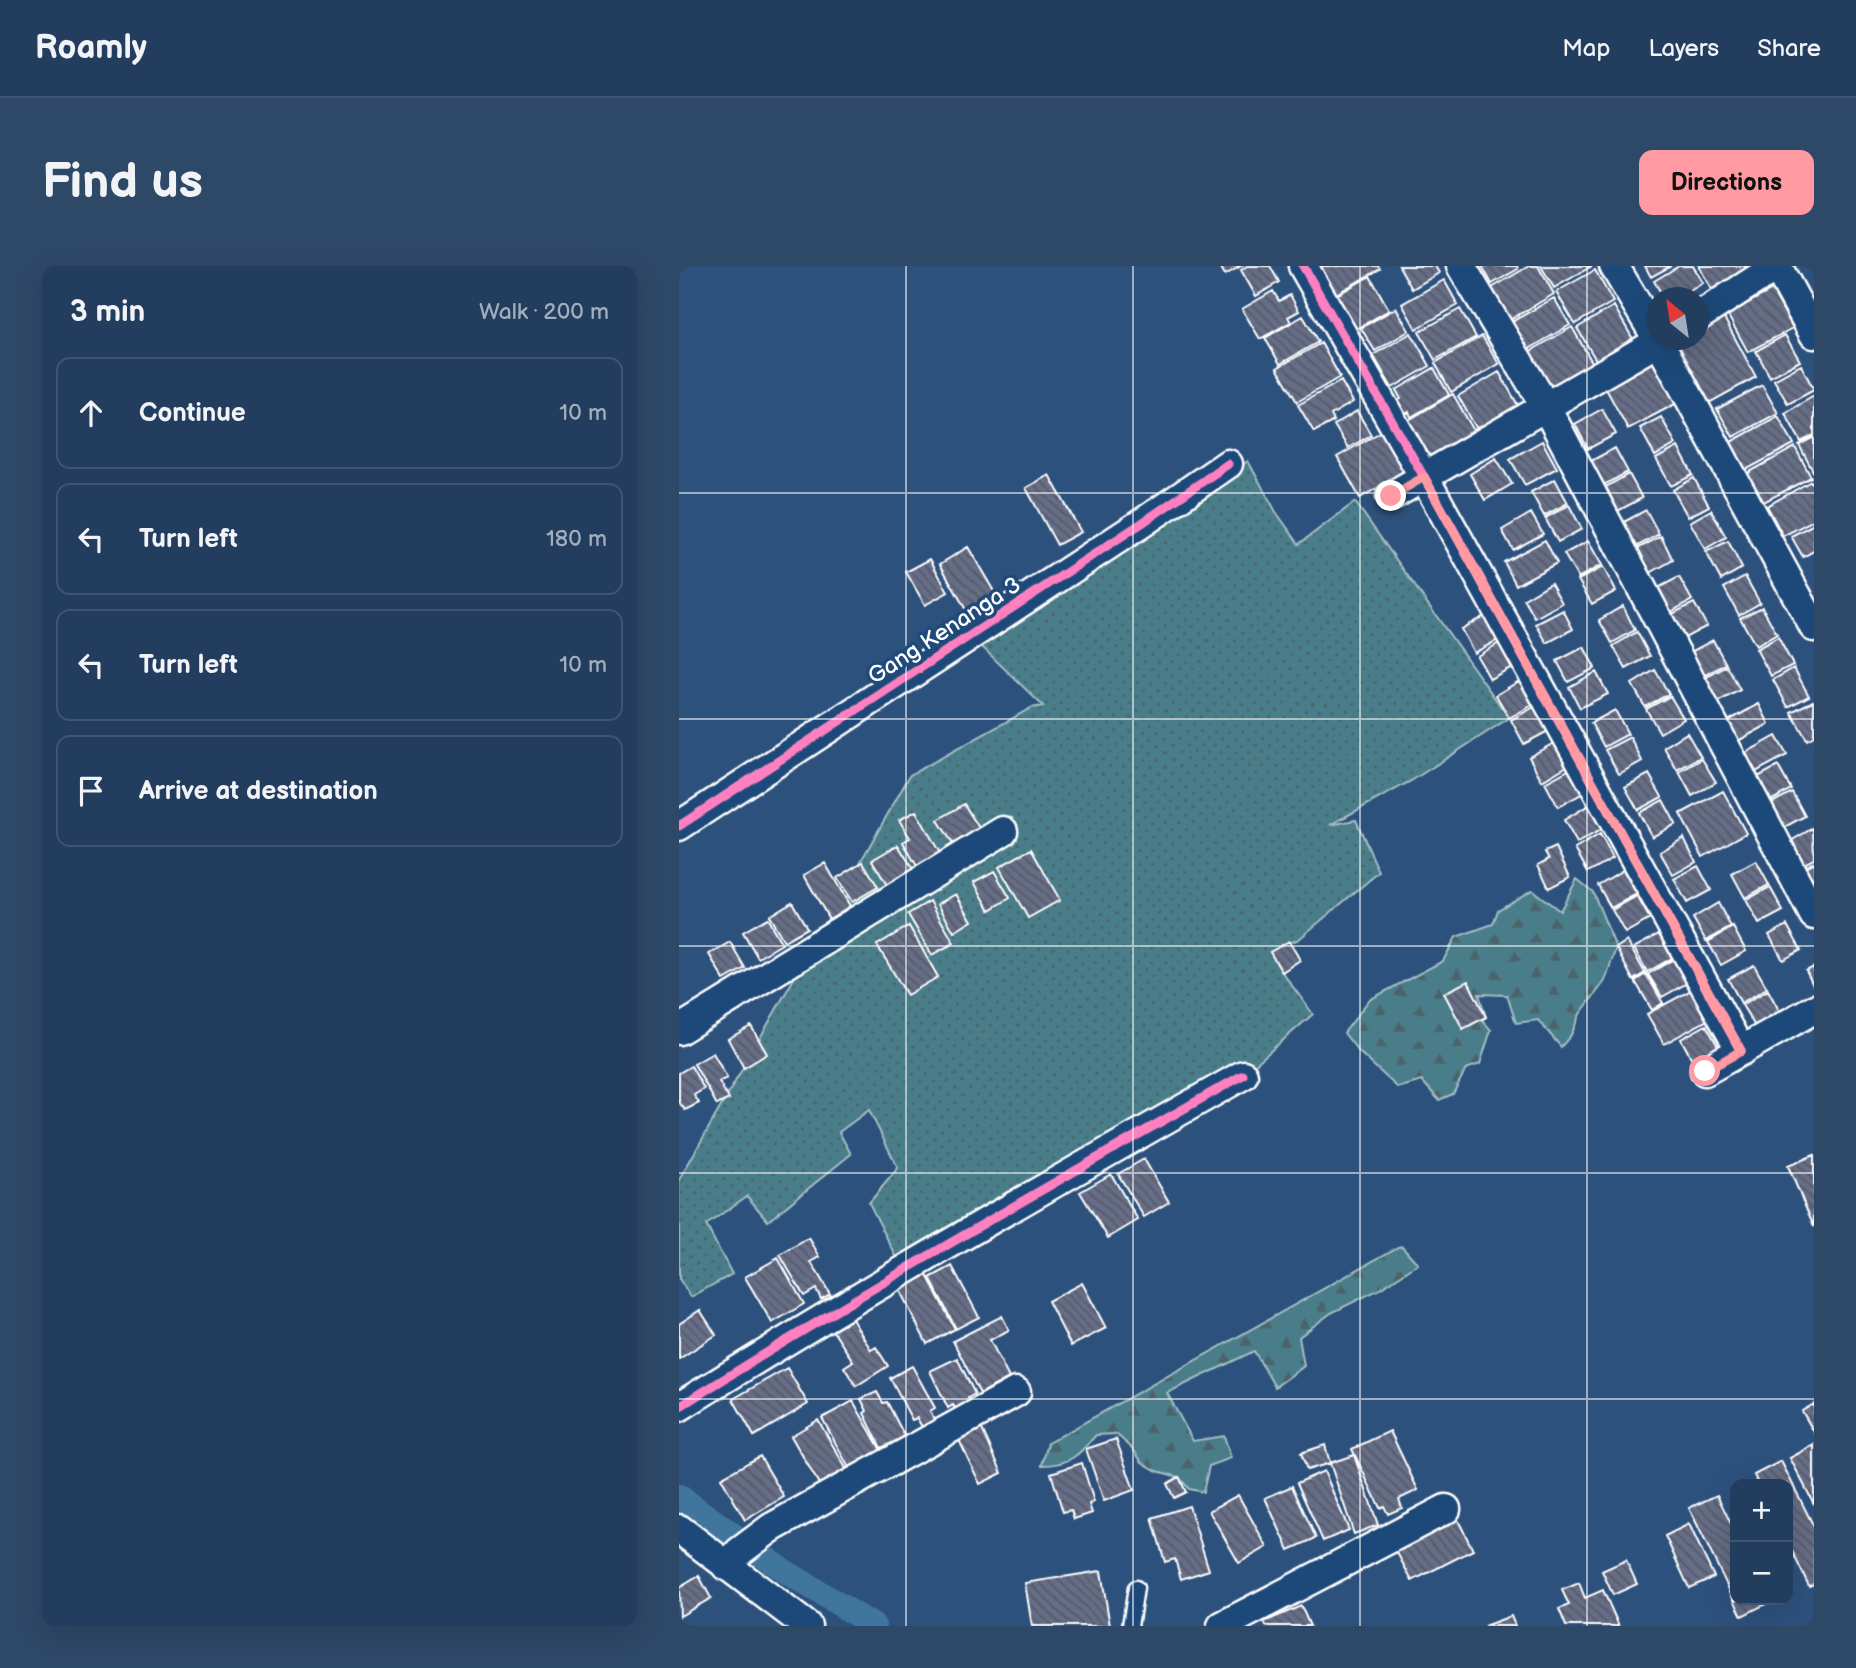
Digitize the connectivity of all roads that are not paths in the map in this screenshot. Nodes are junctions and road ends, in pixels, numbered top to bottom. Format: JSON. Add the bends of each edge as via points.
{"nodes":[{"id":1,"x":1303,"y":266,"type":"edge"},
{"id":2,"x":1461,"y":266,"type":"edge"},
{"id":3,"x":1614,"y":266,"type":"edge"},
{"id":4,"x":1777,"y":266,"type":"edge"},
{"id":5,"x":1709,"y":310,"type":"edge"},
{"id":6,"x":1646,"y":318,"type":"edge"},
{"id":7,"x":1814,"y":334,"type":"edge"},
{"id":8,"x":1646,"y":347,"type":"edge"},
{"id":9,"x":1665,"y":350,"type":"edge"},
{"id":10,"x":1546,"y":407,"type":"junction"},
{"id":11,"x":1228,"y":464,"type":"dead end"},
{"id":12,"x":1424,"y":477,"type":"junction"},
{"id":13,"x":1391,"y":496,"type":"dead end"},
{"id":14,"x":1814,"y":627,"type":"edge"},
{"id":15,"x":679,"y":826,"type":"edge"},
{"id":16,"x":1003,"y":831,"type":"dead end"},
{"id":17,"x":1814,"y":915,"type":"edge"},
{"id":18,"x":1814,"y":1009,"type":"edge"},
{"id":19,"x":679,"y":1030,"type":"edge"},
{"id":20,"x":1741,"y":1051,"type":"junction"},
{"id":21,"x":1705,"y":1071,"type":"dead end"},
{"id":22,"x":1243,"y":1075,"type":"dead end"},
{"id":23,"x":1016,"y":1392,"type":"dead end"},
{"id":24,"x":679,"y":1407,"type":"edge"},
{"id":25,"x":1445,"y":1509,"type":"dead end"},
{"id":26,"x":679,"y":1529,"type":"edge"},
{"id":27,"x":733,"y":1559,"type":"junction"},
{"id":28,"x":1136,"y":1588,"type":"dead end"},
{"id":29,"x":807,"y":1626,"type":"edge"},
{"id":30,"x":1130,"y":1626,"type":"edge"},
{"id":31,"x":1222,"y":1626,"type":"edge"}],
"edges":[{"from":1,"to":12,"type":"street"},
{"from":2,"to":10,"type":"street"},
{"from":3,"to":6,"type":"street"},
{"from":4,"to":5,"type":"street"},
{"from":4,"to":7,"type":"street"},
{"from":8,"to":10,"type":"street"},
{"from":9,"to":14,"type":"street"},
{"from":10,"to":12,"type":"street"},
{"from":10,"to":17,"type":"street"},
{"from":11,"to":15,"type":"street","name":"Gang Kenanga 3"},
{"from":12,"to":13,"type":"street"},
{"from":12,"to":20,"type":"street"},
{"from":16,"to":19,"type":"street"},
{"from":18,"to":20,"type":"street"},
{"from":20,"to":21,"type":"street"},
{"from":22,"to":24,"type":"street","via":[[1000,1213]]},
{"from":23,"to":27,"type":"street","via":[[771,1528]]},
{"from":25,"to":31,"type":"street"},
{"from":26,"to":27,"type":"street"},
{"from":27,"to":29,"type":"street"},
{"from":28,"to":30,"type":"lane"}]}
